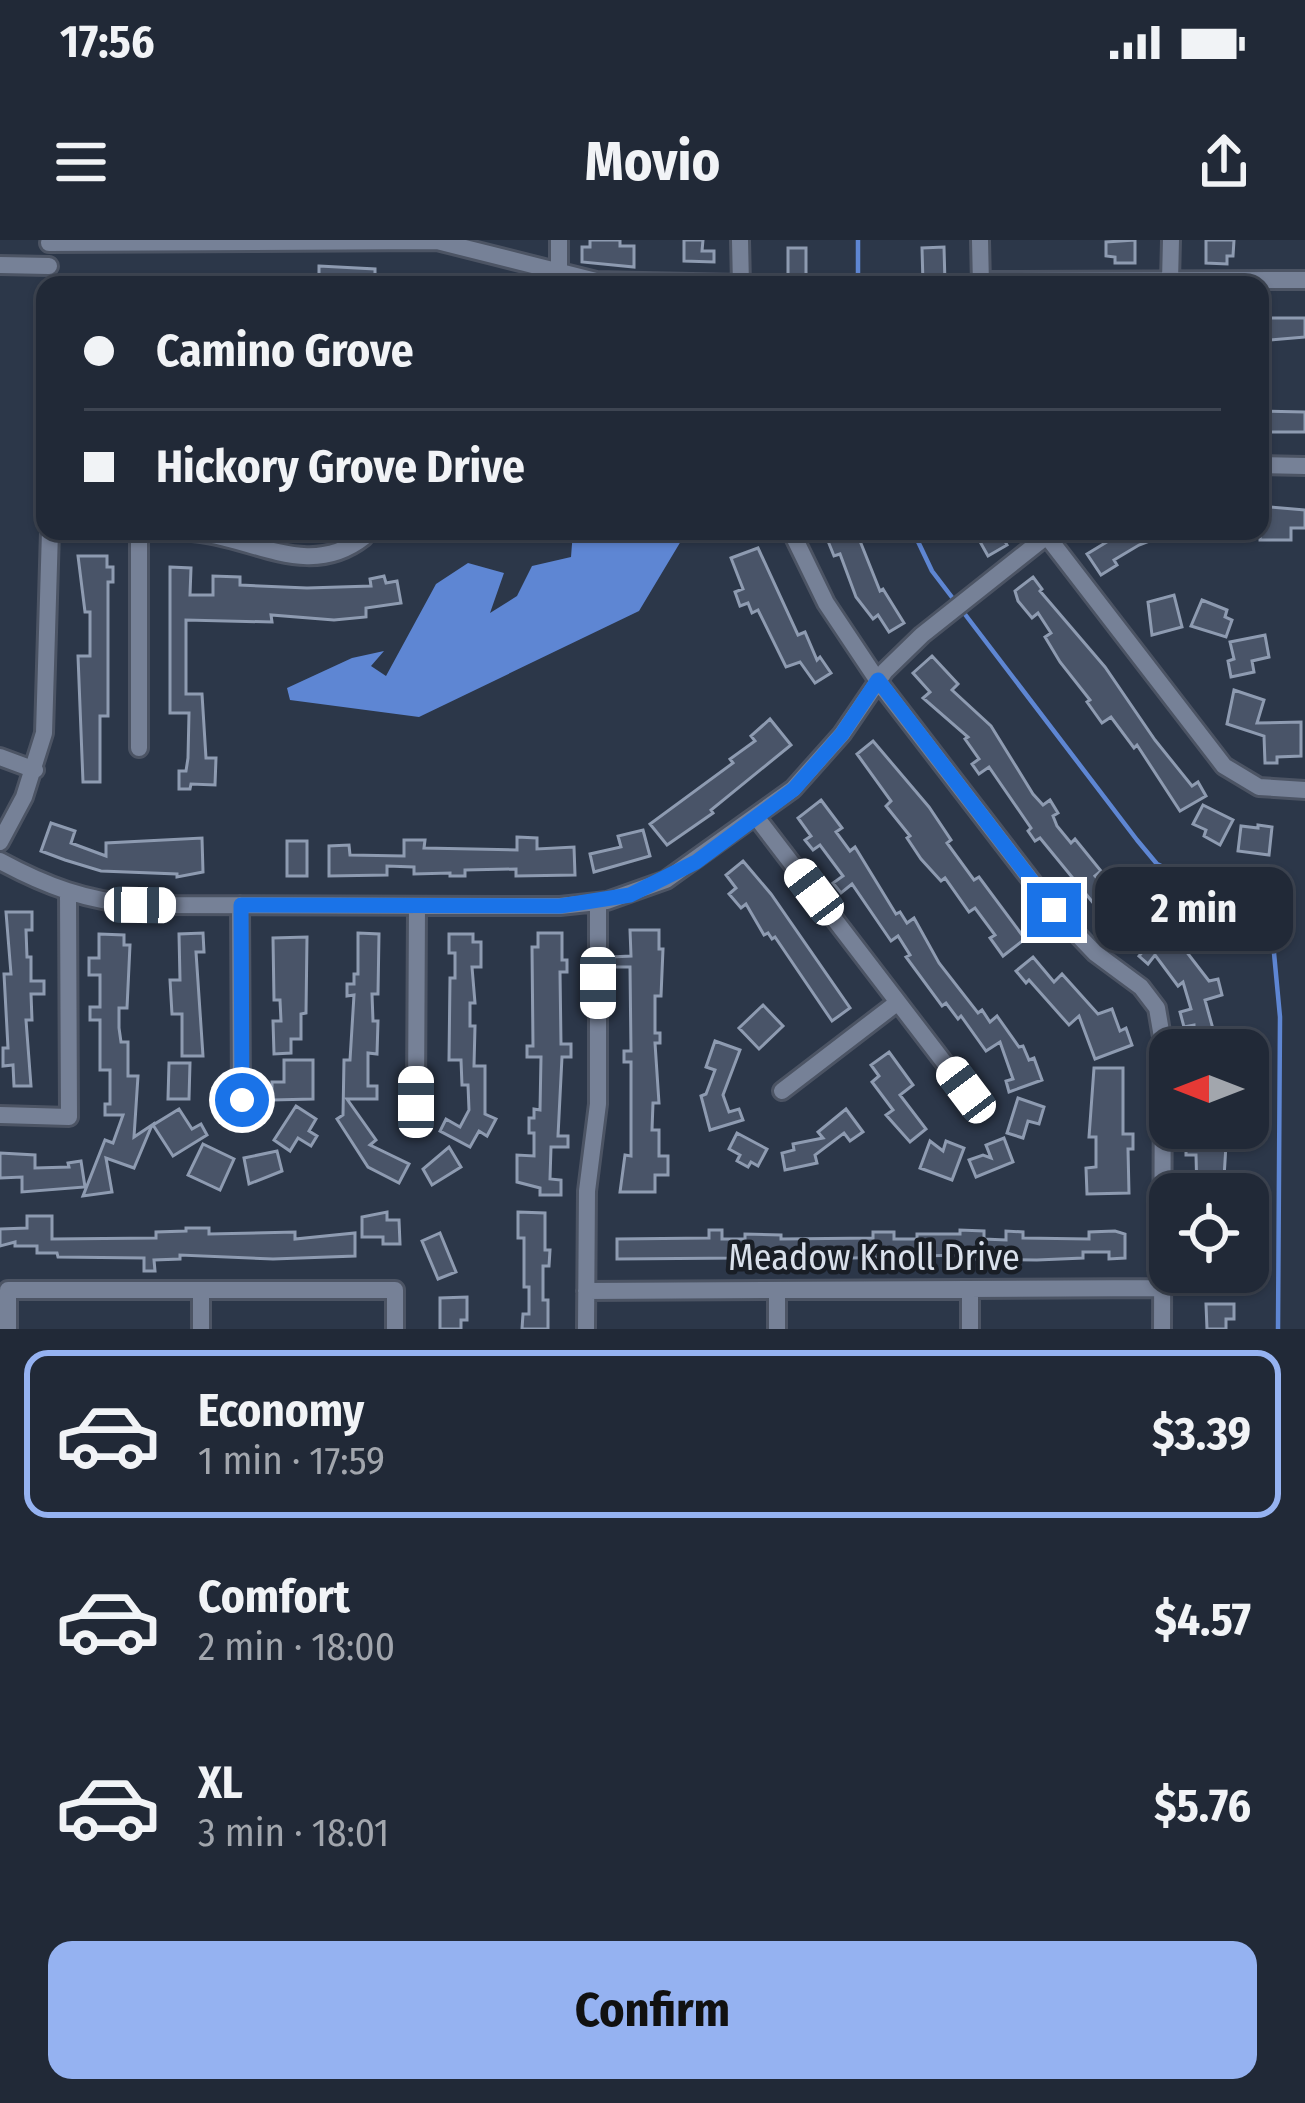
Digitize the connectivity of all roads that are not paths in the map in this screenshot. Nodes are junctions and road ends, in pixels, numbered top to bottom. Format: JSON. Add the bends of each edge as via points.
{"nodes":[{"id":1,"x":559,"y":240,"type":"edge"},
{"id":2,"x":740,"y":240,"type":"edge"},
{"id":3,"x":980,"y":240,"type":"edge"},
{"id":4,"x":1171,"y":240,"type":"edge"},
{"id":5,"x":49,"y":241,"type":"edge"},
{"id":6,"x":225,"y":241,"type":"edge"},
{"id":7,"x":393,"y":241,"type":"edge"},
{"id":8,"x":0,"y":266,"type":"edge"},
{"id":9,"x":559,"y":272,"type":"junction"},
{"id":10,"x":49,"y":276,"type":"edge"},
{"id":11,"x":584,"y":276,"type":"edge"},
{"id":12,"x":741,"y":276,"type":"edge"},
{"id":13,"x":981,"y":276,"type":"edge"},
{"id":14,"x":1171,"y":276,"type":"edge"},
{"id":15,"x":1269,"y":280,"type":"edge"},
{"id":16,"x":1305,"y":280,"type":"edge"},
{"id":17,"x":1269,"y":465,"type":"edge"},
{"id":18,"x":1305,"y":466,"type":"edge"},
{"id":19,"x":50,"y":540,"type":"edge"},
{"id":20,"x":139,"y":540,"type":"edge"},
{"id":21,"x":231,"y":540,"type":"edge"},
{"id":22,"x":360,"y":540,"type":"edge"},
{"id":23,"x":795,"y":540,"type":"edge"},
{"id":24,"x":1039,"y":540,"type":"edge"},
{"id":25,"x":1053,"y":540,"type":"edge"},
{"id":26,"x":878,"y":680,"type":"junction"},
{"id":27,"x":140,"y":748,"type":"dead end"},
{"id":28,"x":0,"y":757,"type":"edge"},
{"id":29,"x":34,"y":770,"type":"junction"},
{"id":30,"x":1305,"y":790,"type":"edge"},
{"id":31,"x":758,"y":818,"type":"junction"},
{"id":32,"x":0,"y":842,"type":"edge"},
{"id":33,"x":0,"y":861,"type":"edge"},
{"id":34,"x":68,"y":893,"type":"junction"},
{"id":35,"x":598,"y":902,"type":"junction"},
{"id":36,"x":241,"y":905,"type":"junction"},
{"id":37,"x":417,"y":906,"type":"junction"},
{"id":38,"x":898,"y":1002,"type":"junction"},
{"id":39,"x":782,"y":1090,"type":"dead end"},
{"id":40,"x":966,"y":1090,"type":"dead end"},
{"id":41,"x":242,"y":1100,"type":"dead end"},
{"id":42,"x":416,"y":1102,"type":"dead end"},
{"id":43,"x":0,"y":1115,"type":"edge"},
{"id":44,"x":1162,"y":1173,"type":"edge"},
{"id":45,"x":1149,"y":1288,"type":"edge"},
{"id":46,"x":201,"y":1291,"type":"junction"},
{"id":47,"x":586,"y":1291,"type":"junction"},
{"id":48,"x":970,"y":1291,"type":"junction"},
{"id":49,"x":777,"y":1292,"type":"junction"},
{"id":50,"x":1162,"y":1293,"type":"edge"},
{"id":51,"x":8,"y":1329,"type":"edge"},
{"id":52,"x":201,"y":1329,"type":"edge"},
{"id":53,"x":395,"y":1329,"type":"edge"},
{"id":54,"x":586,"y":1329,"type":"edge"},
{"id":55,"x":777,"y":1329,"type":"edge"},
{"id":56,"x":970,"y":1329,"type":"edge"},
{"id":57,"x":1162,"y":1329,"type":"edge"}],
"edges":[{"from":1,"to":9,"type":"street"},
{"from":2,"to":12,"type":"street"},
{"from":3,"to":13,"type":"street"},
{"from":4,"to":14,"type":"street"},
{"from":5,"to":6,"type":"street"},
{"from":5,"to":10,"type":"street"},
{"from":6,"to":7,"type":"street"},
{"from":7,"to":9,"type":"street","via":[[456,244]]},
{"from":8,"to":10,"type":"street"},
{"from":9,"to":11,"type":"street"},
{"from":15,"to":16,"type":"street"},
{"from":17,"to":18,"type":"street"},
{"from":19,"to":29,"type":"street","via":[[48,689]]},
{"from":20,"to":27,"type":"street"},
{"from":21,"to":22,"type":"street","via":[[308,556],[344,553]]},
{"from":23,"to":26,"type":"street"},
{"from":24,"to":26,"type":"street"},
{"from":25,"to":30,"type":"street","via":[[1224,766],[1259,788]]},
{"from":26,"to":31,"type":"street","via":[[812,770]]},
{"from":26,"to":44,"type":"street","via":[[1054,910],[1157,1008]]},
{"from":28,"to":29,"type":"street"},
{"from":29,"to":32,"type":"street"},
{"from":31,"to":35,"type":"street","via":[[666,880]]},
{"from":31,"to":38,"type":"street"},
{"from":33,"to":34,"type":"street"},
{"from":34,"to":36,"type":"street","via":[[121,904]]},
{"from":34,"to":43,"type":"street","via":[[68,1118]]},
{"from":35,"to":37,"type":"street"},
{"from":35,"to":47,"type":"street","via":[[598,1104]]},
{"from":36,"to":37,"type":"street"},
{"from":36,"to":41,"type":"street"},
{"from":37,"to":42,"type":"street"},
{"from":38,"to":39,"type":"street"},
{"from":38,"to":40,"type":"street"},
{"from":45,"to":48,"type":"street","name":"Meadow Knoll Drive"},
{"from":46,"to":51,"type":"street","via":[[8,1290]]},
{"from":46,"to":52,"type":"street"},
{"from":46,"to":53,"type":"street","via":[[395,1290]]},
{"from":47,"to":49,"type":"street","name":"Meadow Knoll Drive"},
{"from":47,"to":54,"type":"street"},
{"from":48,"to":49,"type":"street","name":"Meadow Knoll Drive"},
{"from":48,"to":56,"type":"street"},
{"from":49,"to":55,"type":"street"},
{"from":50,"to":57,"type":"street"}]}
